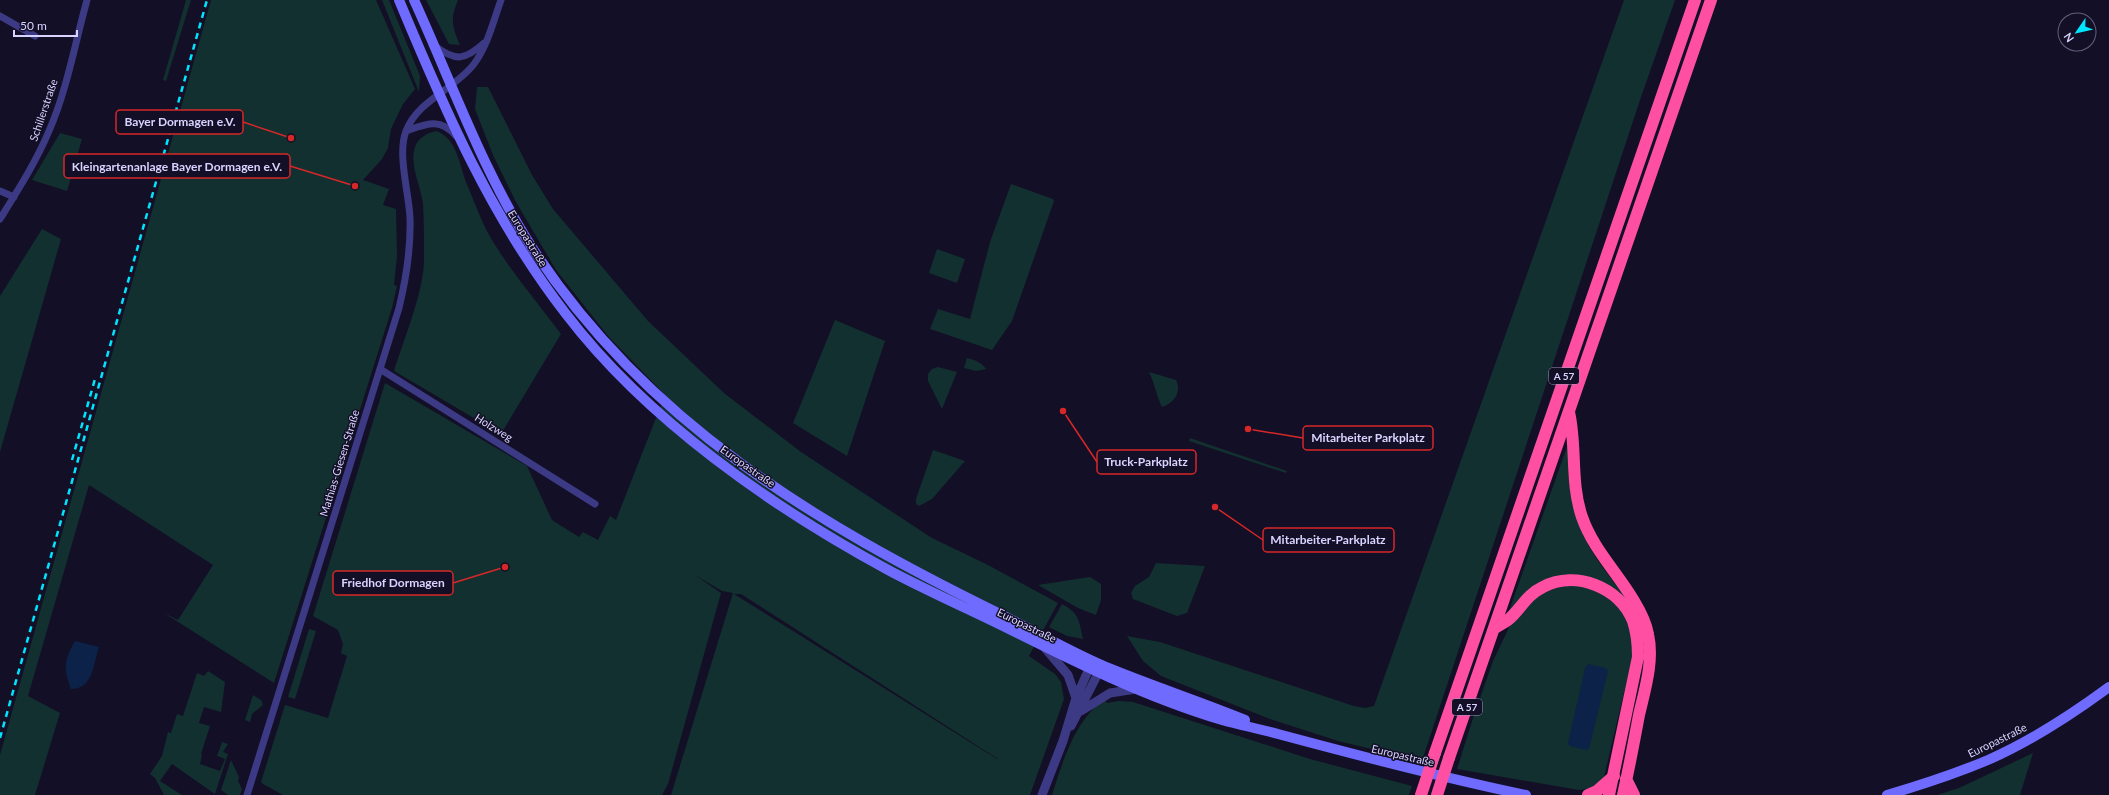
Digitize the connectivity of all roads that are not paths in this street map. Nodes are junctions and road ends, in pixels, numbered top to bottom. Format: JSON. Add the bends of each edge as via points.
{"nodes":[{"id":1,"x":87,"y":0,"type":"edge"},
{"id":2,"x":399,"y":0,"type":"edge"},
{"id":3,"x":414,"y":0,"type":"edge"},
{"id":4,"x":501,"y":0,"type":"edge"},
{"id":5,"x":1695,"y":0,"type":"edge"},
{"id":6,"x":1711,"y":0,"type":"edge"},
{"id":7,"x":0,"y":16,"type":"edge"},
{"id":8,"x":35,"y":36,"type":"dead end"},
{"id":9,"x":488,"y":40,"type":"junction"},
{"id":10,"x":435,"y":45,"type":"junction"},
{"id":11,"x":452,"y":84,"type":"junction"},
{"id":12,"x":439,"y":94,"type":"junction"},
{"id":13,"x":406,"y":131,"type":"junction"},
{"id":14,"x":460,"y":142,"type":"junction"},
{"id":15,"x":0,"y":191,"type":"edge"},
{"id":16,"x":14,"y":197,"type":"junction"},
{"id":17,"x":0,"y":219,"type":"edge"},
{"id":18,"x":380,"y":369,"type":"junction"},
{"id":19,"x":1569,"y":412,"type":"junction"},
{"id":20,"x":595,"y":504,"type":"dead end"},
{"id":21,"x":1495,"y":628,"type":"junction"},
{"id":22,"x":1044,"y":647,"type":"junction"},
{"id":23,"x":1091,"y":664,"type":"junction"},
{"id":24,"x":1100,"y":669,"type":"junction"},
{"id":25,"x":1137,"y":688,"type":"junction"},
{"id":26,"x":2109,"y":688,"type":"edge"},
{"id":27,"x":1076,"y":698,"type":"junction"},
{"id":28,"x":1078,"y":713,"type":"junction"},
{"id":29,"x":1276,"y":733,"type":"junction"},
{"id":30,"x":1063,"y":741,"type":"junction"},
{"id":31,"x":1614,"y":776,"type":"junction"},
{"id":32,"x":1626,"y":780,"type":"junction"},
{"id":33,"x":247,"y":795,"type":"edge"},
{"id":34,"x":1042,"y":795,"type":"edge"},
{"id":35,"x":1421,"y":795,"type":"edge"},
{"id":36,"x":1437,"y":795,"type":"edge"},
{"id":37,"x":1526,"y":795,"type":"edge"},
{"id":38,"x":1588,"y":795,"type":"edge"},
{"id":39,"x":1609,"y":795,"type":"edge"},
{"id":40,"x":1623,"y":795,"type":"edge"},
{"id":41,"x":1634,"y":795,"type":"edge"},
{"id":42,"x":1886,"y":795,"type":"edge"}],
"edges":[{"from":1,"to":16,"type":"street","name":"Schillerstraße","via":[[54,119],[37,157]]},
{"from":2,"to":12,"type":"main road","name":"Europastraße"},
{"from":3,"to":10,"type":"main road","name":"Europastraße"},
{"from":4,"to":9,"type":"street","name":"Mathias-Giesen-Straße"},
{"from":5,"to":35,"type":"highway","number":"A 57","bridge":true},
{"from":6,"to":19,"type":"highway","number":"A 57"},
{"from":7,"to":8,"type":"street"},
{"from":9,"to":10,"type":"street","via":[[474,52],[456,58],[447,56]]},
{"from":9,"to":11,"type":"street","name":"Mathias-Giesen-Straße","via":[[474,65]]},
{"from":10,"to":11,"type":"main road","name":"Europastraße"},
{"from":11,"to":12,"type":"street","name":"Mathias-Giesen-Straße"},
{"from":11,"to":23,"type":"main road","name":"Europastraße","via":[[507,205],[532,248],[602,340],[660,399],[731,456],[839,528],[905,566]]},
{"from":12,"to":13,"type":"street","name":"Mathias-Giesen-Straße","via":[[416,113]]},
{"from":12,"to":14,"type":"main road","name":"Europastraße"},
{"from":13,"to":14,"type":"street","via":[[437,123],[451,130]]},
{"from":13,"to":18,"type":"street","name":"Mathias-Giesen-Straße","via":[[403,154],[410,220],[408,264],[399,308]]},
{"from":14,"to":22,"type":"main road","name":"Europastraße","via":[[502,221],[568,316],[623,379],[679,430],[725,466],[833,538],[910,581]]},
{"from":15,"to":16,"type":"street"},
{"from":16,"to":17,"type":"street","name":"Schillerstraße"},
{"from":18,"to":20,"type":"street","name":"Holzweg"},
{"from":18,"to":33,"type":"street","name":"Mathias-Giesen-Straße"},
{"from":19,"to":21,"type":"highway","number":"A 57"},
{"from":19,"to":32,"type":"highway","via":[[1574,432],[1573,476],[1582,516],[1589,535],[1601,555],[1643,617],[1648,635],[1650,659]]},
{"from":21,"to":31,"type":"highway","via":[[1508,619],[1531,594],[1544,586],[1558,582],[1573,580],[1590,583],[1615,596],[1624,606],[1638,639],[1638,657]]},
{"from":21,"to":36,"type":"highway","number":"A 57","bridge":true},
{"from":22,"to":23,"type":"main road","name":"Europastraße"},
{"from":22,"to":27,"type":"street","via":[[1068,675]]},
{"from":23,"to":24,"type":"main road","name":"Europastraße"},
{"from":23,"to":27,"type":"street"},
{"from":24,"to":25,"type":"main road","name":"Europastraße"},
{"from":24,"to":28,"type":"street"},
{"from":24,"to":29,"type":"main road","name":"Europastraße"},
{"from":25,"to":28,"type":"street","via":[[1103,696]]},
{"from":25,"to":29,"type":"main road","name":"Europastraße","via":[[1223,720]]},
{"from":26,"to":42,"type":"main road","name":"Europastraße","via":[[2050,727],[1989,759],[1959,772]]},
{"from":27,"to":30,"type":"street"},
{"from":28,"to":30,"type":"street"},
{"from":29,"to":37,"type":"main road","name":"Europastraße","via":[[1366,758]]},
{"from":30,"to":34,"type":"street"},
{"from":31,"to":38,"type":"highway","via":[[1597,791]]},
{"from":31,"to":39,"type":"highway"},
{"from":32,"to":40,"type":"highway"},
{"from":32,"to":41,"type":"highway"}]}
